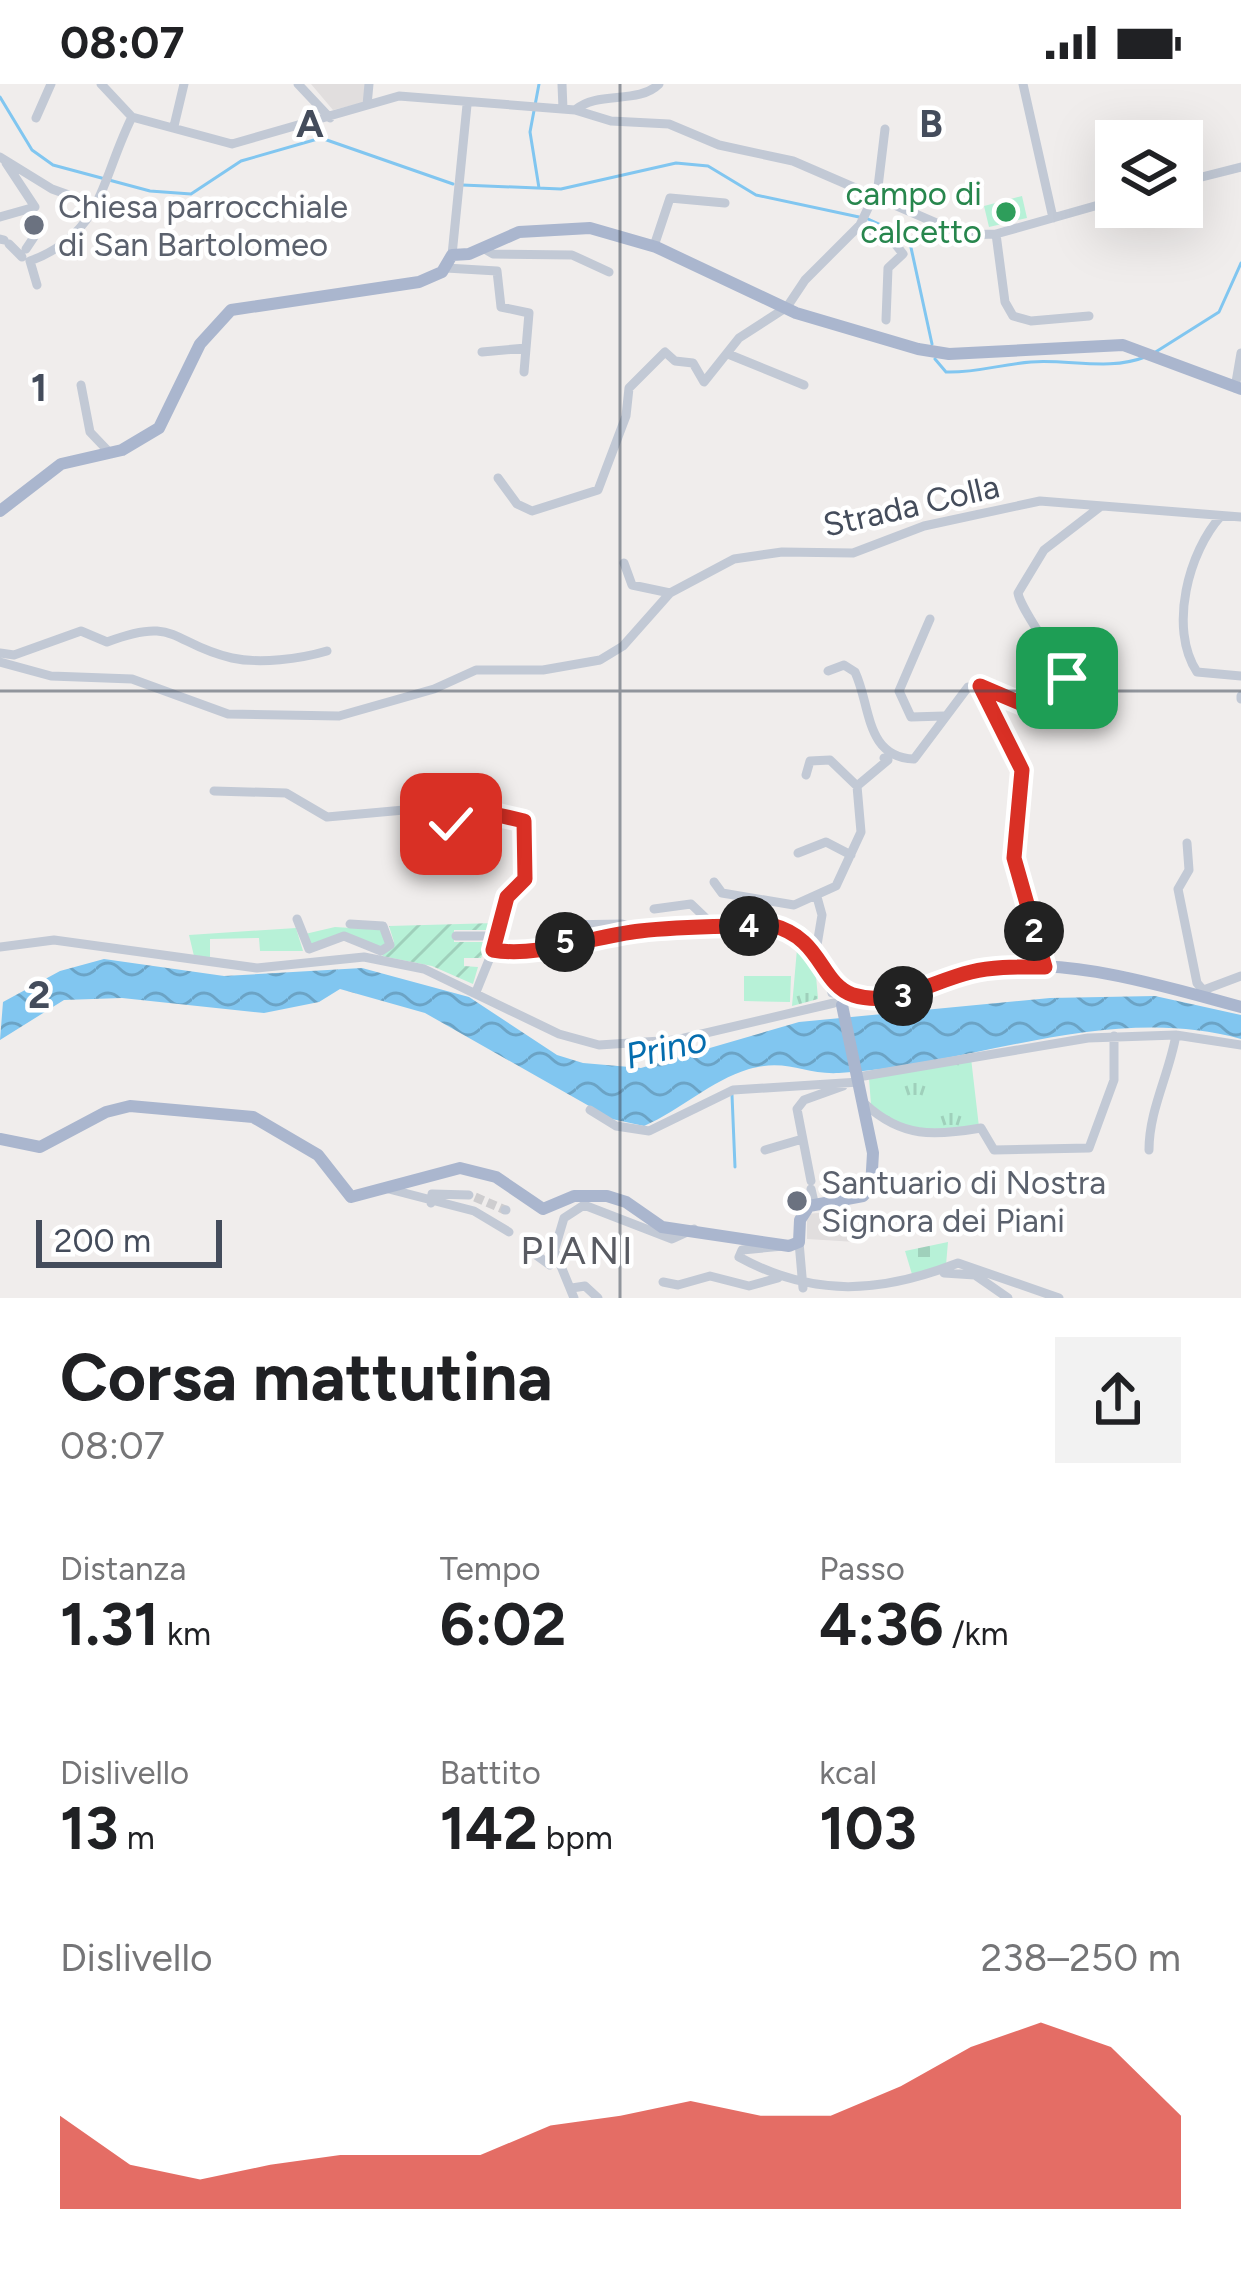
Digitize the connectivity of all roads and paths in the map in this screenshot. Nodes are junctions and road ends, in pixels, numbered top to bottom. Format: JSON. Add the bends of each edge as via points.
{"nodes":[{"id":1,"x":51,"y":84,"type":"edge"},
{"id":2,"x":101,"y":84,"type":"edge"},
{"id":3,"x":184,"y":84,"type":"edge"},
{"id":4,"x":298,"y":84,"type":"edge"},
{"id":5,"x":369,"y":84,"type":"edge"},
{"id":6,"x":562,"y":84,"type":"edge"},
{"id":7,"x":659,"y":84,"type":"edge"},
{"id":8,"x":1023,"y":84,"type":"edge"},
{"id":9,"x":367,"y":105,"type":"junction"},
{"id":10,"x":467,"y":105,"type":"junction"},
{"id":11,"x":569,"y":110,"type":"junction"},
{"id":12,"x":132,"y":117,"type":"junction"},
{"id":13,"x":36,"y":118,"type":"dead end"},
{"id":14,"x":330,"y":118,"type":"junction"},
{"id":15,"x":174,"y":126,"type":"junction"},
{"id":16,"x":884,"y":129,"type":"dead end"},
{"id":17,"x":3,"y":160,"type":"edge"},
{"id":18,"x":1241,"y":167,"type":"edge"},
{"id":19,"x":1203,"y":177,"type":"edge"},
{"id":20,"x":98,"y":199,"type":"junction"},
{"id":21,"x":725,"y":203,"type":"dead end"},
{"id":22,"x":872,"y":204,"type":"junction"},
{"id":23,"x":1095,"y":206,"type":"edge"},
{"id":24,"x":0,"y":217,"type":"edge"},
{"id":25,"x":1053,"y":218,"type":"junction"},
{"id":26,"x":859,"y":227,"type":"junction"},
{"id":27,"x":996,"y":234,"type":"junction"},
{"id":28,"x":34,"y":237,"type":"dead end"},
{"id":29,"x":654,"y":246,"type":"junction"},
{"id":30,"x":483,"y":248,"type":"junction"},
{"id":31,"x":19,"y":249,"type":"edge"},
{"id":32,"x":884,"y":249,"type":"dead end"},
{"id":33,"x":449,"y":262,"type":"junction"},
{"id":34,"x":609,"y":272,"type":"dead end"},
{"id":35,"x":38,"y":285,"type":"dead end"},
{"id":36,"x":787,"y":307,"type":"junction"},
{"id":37,"x":1089,"y":316,"type":"dead end"},
{"id":38,"x":886,"y":320,"type":"dead end"},
{"id":39,"x":526,"y":348,"type":"junction"},
{"id":40,"x":482,"y":352,"type":"dead end"},
{"id":41,"x":1241,"y":353,"type":"edge"},
{"id":42,"x":728,"y":354,"type":"junction"},
{"id":43,"x":524,"y":372,"type":"dead end"},
{"id":44,"x":81,"y":385,"type":"dead end"},
{"id":45,"x":804,"y":385,"type":"dead end"},
{"id":46,"x":1238,"y":389,"type":"edge"},
{"id":47,"x":110,"y":453,"type":"junction"},
{"id":48,"x":498,"y":478,"type":"dead end"},
{"id":49,"x":1100,"y":507,"type":"junction"},
{"id":50,"x":0,"y":512,"type":"edge"},
{"id":51,"x":1221,"y":516,"type":"junction"},
{"id":52,"x":1241,"y":517,"type":"edge"},
{"id":53,"x":624,"y":563,"type":"dead end"},
{"id":54,"x":670,"y":593,"type":"junction"},
{"id":55,"x":930,"y":619,"type":"dead end"},
{"id":56,"x":327,"y":651,"type":"dead end"},
{"id":57,"x":0,"y":657,"type":"edge"},
{"id":58,"x":828,"y":671,"type":"dead end"},
{"id":59,"x":1241,"y":676,"type":"edge"},
{"id":60,"x":980,"y":686,"type":"junction"},
{"id":61,"x":944,"y":716,"type":"junction"},
{"id":62,"x":884,"y":758,"type":"dead end"},
{"id":63,"x":806,"y":776,"type":"dead end"},
{"id":64,"x":857,"y":786,"type":"junction"},
{"id":65,"x":214,"y":791,"type":"dead end"},
{"id":66,"x":1187,"y":843,"type":"dead end"},
{"id":67,"x":798,"y":853,"type":"dead end"},
{"id":68,"x":851,"y":854,"type":"junction"},
{"id":69,"x":714,"y":882,"type":"dead end"},
{"id":70,"x":817,"y":897,"type":"junction"},
{"id":71,"x":654,"y":909,"type":"dead end"},
{"id":72,"x":297,"y":919,"type":"dead end"},
{"id":73,"x":350,"y":924,"type":"dead end"},
{"id":74,"x":563,"y":925,"type":"dead end"},
{"id":75,"x":715,"y":927,"type":"junction"},
{"id":76,"x":643,"y":930,"type":"junction"},
{"id":77,"x":344,"y":936,"type":"junction"},
{"id":78,"x":456,"y":936,"type":"dead end"},
{"id":79,"x":494,"y":936,"type":"junction"},
{"id":80,"x":0,"y":947,"type":"edge"},
{"id":81,"x":493,"y":950,"type":"junction"},
{"id":82,"x":816,"y":951,"type":"junction"},
{"id":83,"x":344,"y":956,"type":"junction"},
{"id":84,"x":1045,"y":967,"type":"junction"},
{"id":85,"x":1241,"y":976,"type":"edge"},
{"id":86,"x":476,"y":992,"type":"junction"},
{"id":87,"x":1202,"y":994,"type":"junction"},
{"id":88,"x":839,"y":1000,"type":"junction"},
{"id":89,"x":1241,"y":1006,"type":"edge"},
{"id":90,"x":1176,"y":1035,"type":"junction"},
{"id":91,"x":1114,"y":1036,"type":"junction"},
{"id":92,"x":1241,"y":1045,"type":"edge"},
{"id":93,"x":858,"y":1078,"type":"junction"},
{"id":94,"x":843,"y":1086,"type":"junction"},
{"id":95,"x":863,"y":1102,"type":"junction"},
{"id":96,"x":590,"y":1110,"type":"dead end"},
{"id":97,"x":0,"y":1139,"type":"edge"},
{"id":98,"x":799,"y":1140,"type":"junction"},
{"id":99,"x":765,"y":1150,"type":"dead end"},
{"id":100,"x":1149,"y":1150,"type":"dead end"},
{"id":101,"x":385,"y":1188,"type":"junction"},
{"id":102,"x":812,"y":1191,"type":"junction"},
{"id":103,"x":472,"y":1196,"type":"tunnel mouth"},
{"id":104,"x":430,"y":1203,"type":"junction"},
{"id":105,"x":694,"y":1229,"type":"junction"},
{"id":106,"x":799,"y":1242,"type":"junction"},
{"id":107,"x":783,"y":1245,"type":"junction"},
{"id":108,"x":556,"y":1253,"type":"junction"},
{"id":109,"x":942,"y":1273,"type":"junction"},
{"id":110,"x":785,"y":1279,"type":"junction"},
{"id":111,"x":663,"y":1282,"type":"dead end"},
{"id":112,"x":803,"y":1288,"type":"junction"},
{"id":113,"x":573,"y":1293,"type":"edge"},
{"id":114,"x":598,"y":1298,"type":"edge"},
{"id":115,"x":1008,"y":1298,"type":"edge"},
{"id":116,"x":1059,"y":1298,"type":"edge"}],
"edges":[{"from":1,"to":13,"type":"street"},
{"from":2,"to":12,"type":"street"},
{"from":3,"to":15,"type":"street"},
{"from":4,"to":14,"type":"street"},
{"from":5,"to":9,"type":"street"},
{"from":6,"to":11,"type":"street"},
{"from":7,"to":11,"type":"street"},
{"from":8,"to":25,"type":"street"},
{"from":9,"to":10,"type":"street","via":[[410,95]]},
{"from":9,"to":14,"type":"street"},
{"from":10,"to":11,"type":"street"},
{"from":10,"to":33,"type":"street"},
{"from":11,"to":22,"type":"street","via":[[675,126],[793,161]]},
{"from":12,"to":15,"type":"street"},
{"from":12,"to":20,"type":"street"},
{"from":14,"to":15,"type":"street","via":[[232,144]]},
{"from":16,"to":22,"type":"street"},
{"from":17,"to":20,"type":"street","via":[[52,189]]},
{"from":17,"to":24,"type":"street","via":[[35,207]]},
{"from":18,"to":19,"type":"street"},
{"from":20,"to":31,"type":"street","via":[[82,229]]},
{"from":21,"to":29,"type":"street","via":[[670,198]]},
{"from":22,"to":26,"type":"street"},
{"from":22,"to":27,"type":"street","via":[[964,235]]},
{"from":23,"to":25,"type":"street"},
{"from":25,"to":27,"type":"street"},
{"from":26,"to":32,"type":"street"},
{"from":26,"to":36,"type":"street"},
{"from":26,"to":38,"type":"street","via":[[903,254],[888,268]]},
{"from":27,"to":37,"type":"street","via":[[1013,316]]},
{"from":28,"to":31,"type":"street"},
{"from":29,"to":30,"type":"main road","via":[[566,226],[507,235]]},
{"from":29,"to":36,"type":"main road"},
{"from":30,"to":33,"type":"main road"},
{"from":30,"to":34,"type":"street","via":[[572,255]]},
{"from":31,"to":35,"type":"street"},
{"from":33,"to":39,"type":"street","via":[[497,271],[501,307],[529,314]]},
{"from":33,"to":47,"type":"main road","via":[[419,282],[231,310],[200,344],[159,428]]},
{"from":36,"to":42,"type":"street"},
{"from":36,"to":46,"type":"main road","via":[[940,353],[1123,344]]},
{"from":39,"to":40,"type":"street"},
{"from":39,"to":43,"type":"street"},
{"from":41,"to":46,"type":"street"},
{"from":42,"to":45,"type":"street"},
{"from":42,"to":48,"type":"street","via":[[704,382],[693,363],[665,352],[636,376],[598,490],[532,511]]},
{"from":44,"to":47,"type":"street","via":[[90,432]]},
{"from":47,"to":50,"type":"main road","via":[[61,464]]},
{"from":49,"to":51,"type":"street","name":"Strada Colla"},
{"from":49,"to":54,"type":"street","name":"Strada Colla","via":[[1040,502],[924,526],[860,552],[734,559]]},
{"from":49,"to":60,"type":"street","via":[[1044,550],[1018,593],[1066,672],[1060,694],[1024,708]]},
{"from":51,"to":52,"type":"street","name":"Strada Colla"},
{"from":51,"to":59,"type":"street","via":[[1193,562],[1187,631],[1197,671]]},
{"from":53,"to":54,"type":"street","via":[[632,585]]},
{"from":54,"to":57,"type":"street","name":"Strada Colla","via":[[600,660],[467,672],[339,716],[228,714],[132,679],[52,676]]},
{"from":55,"to":61,"type":"street","via":[[899,691],[911,717]]},
{"from":56,"to":57,"type":"street","via":[[234,658],[150,628],[107,642],[81,631]]},
{"from":58,"to":61,"type":"street","via":[[844,665],[855,672],[872,736],[904,759],[930,745]]},
{"from":60,"to":61,"type":"street","via":[[960,692]]},
{"from":60,"to":84,"type":"street","via":[[1022,770],[1014,858]]},
{"from":62,"to":64,"type":"street"},
{"from":63,"to":64,"type":"street","via":[[810,760],[830,760]]},
{"from":64,"to":68,"type":"street","via":[[861,832]]},
{"from":65,"to":79,"type":"street","via":[[286,793],[326,817],[426,808],[448,824],[520,818],[525,879],[507,897]]},
{"from":66,"to":87,"type":"street","via":[[1189,870],[1178,889]]},
{"from":67,"to":68,"type":"street","via":[[826,842]]},
{"from":68,"to":70,"type":"street","via":[[844,878]]},
{"from":69,"to":70,"type":"street","via":[[722,893],[754,899],[794,904]]},
{"from":70,"to":82,"type":"street"},
{"from":71,"to":75,"type":"street","via":[[691,904]]},
{"from":72,"to":77,"type":"street","via":[[309,949]]},
{"from":73,"to":77,"type":"street","via":[[383,926],[390,945],[381,951]]},
{"from":74,"to":76,"type":"street"},
{"from":75,"to":76,"type":"street"},
{"from":75,"to":82,"type":"street","via":[[771,925]]},
{"from":76,"to":81,"type":"street","via":[[532,952]]},
{"from":77,"to":83,"type":"street"},
{"from":78,"to":79,"type":"street"},
{"from":79,"to":81,"type":"street"},
{"from":80,"to":83,"type":"street","via":[[54,940],[256,968]]},
{"from":81,"to":86,"type":"street"},
{"from":82,"to":88,"type":"street"},
{"from":83,"to":86,"type":"street","via":[[424,969]]},
{"from":84,"to":87,"type":"main road"},
{"from":84,"to":88,"type":"main road","via":[[978,970],[905,995]]},
{"from":85,"to":87,"type":"street"},
{"from":86,"to":88,"type":"street","via":[[599,1045],[692,1037]]},
{"from":87,"to":89,"type":"main road"},
{"from":88,"to":93,"type":"main road"},
{"from":90,"to":91,"type":"street"},
{"from":90,"to":92,"type":"street"},
{"from":90,"to":100,"type":"street"},
{"from":91,"to":93,"type":"street"},
{"from":91,"to":95,"type":"street","via":[[1114,1080],[1089,1148],[994,1150],[981,1128],[916,1134]]},
{"from":93,"to":94,"type":"street"},
{"from":93,"to":95,"type":"main road"},
{"from":94,"to":96,"type":"street","via":[[733,1090],[649,1131],[616,1126]]},
{"from":94,"to":98,"type":"street","via":[[800,1104]]},
{"from":95,"to":102,"type":"main road","via":[[872,1187],[857,1198]]},
{"from":97,"to":101,"type":"main road","via":[[40,1147],[130,1106],[243,1115],[312,1150],[351,1197]]},
{"from":98,"to":99,"type":"street"},
{"from":98,"to":102,"type":"street"},
{"from":101,"to":104,"type":"street"},
{"from":101,"to":105,"type":"main road","via":[[460,1168],[496,1177],[543,1209],[574,1196],[607,1196],[653,1224]]},
{"from":102,"to":106,"type":"main road"},
{"from":103,"to":104,"type":"street","via":[[440,1190]]},
{"from":104,"to":108,"type":"street","via":[[483,1215],[547,1266]]},
{"from":105,"to":107,"type":"main road"},
{"from":105,"to":108,"type":"street","via":[[672,1239],[584,1205],[565,1218]]},
{"from":106,"to":107,"type":"main road"},
{"from":106,"to":112,"type":"street"},
{"from":107,"to":110,"type":"street","via":[[738,1255]]},
{"from":108,"to":113,"type":"street"},
{"from":109,"to":112,"type":"street","via":[[878,1288]]},
{"from":109,"to":115,"type":"street","via":[[975,1275]]},
{"from":109,"to":116,"type":"street","via":[[965,1264]]},
{"from":110,"to":111,"type":"street","via":[[748,1286],[710,1276]]},
{"from":110,"to":112,"type":"street"},
{"from":113,"to":114,"type":"street","via":[[585,1286]]}]}
